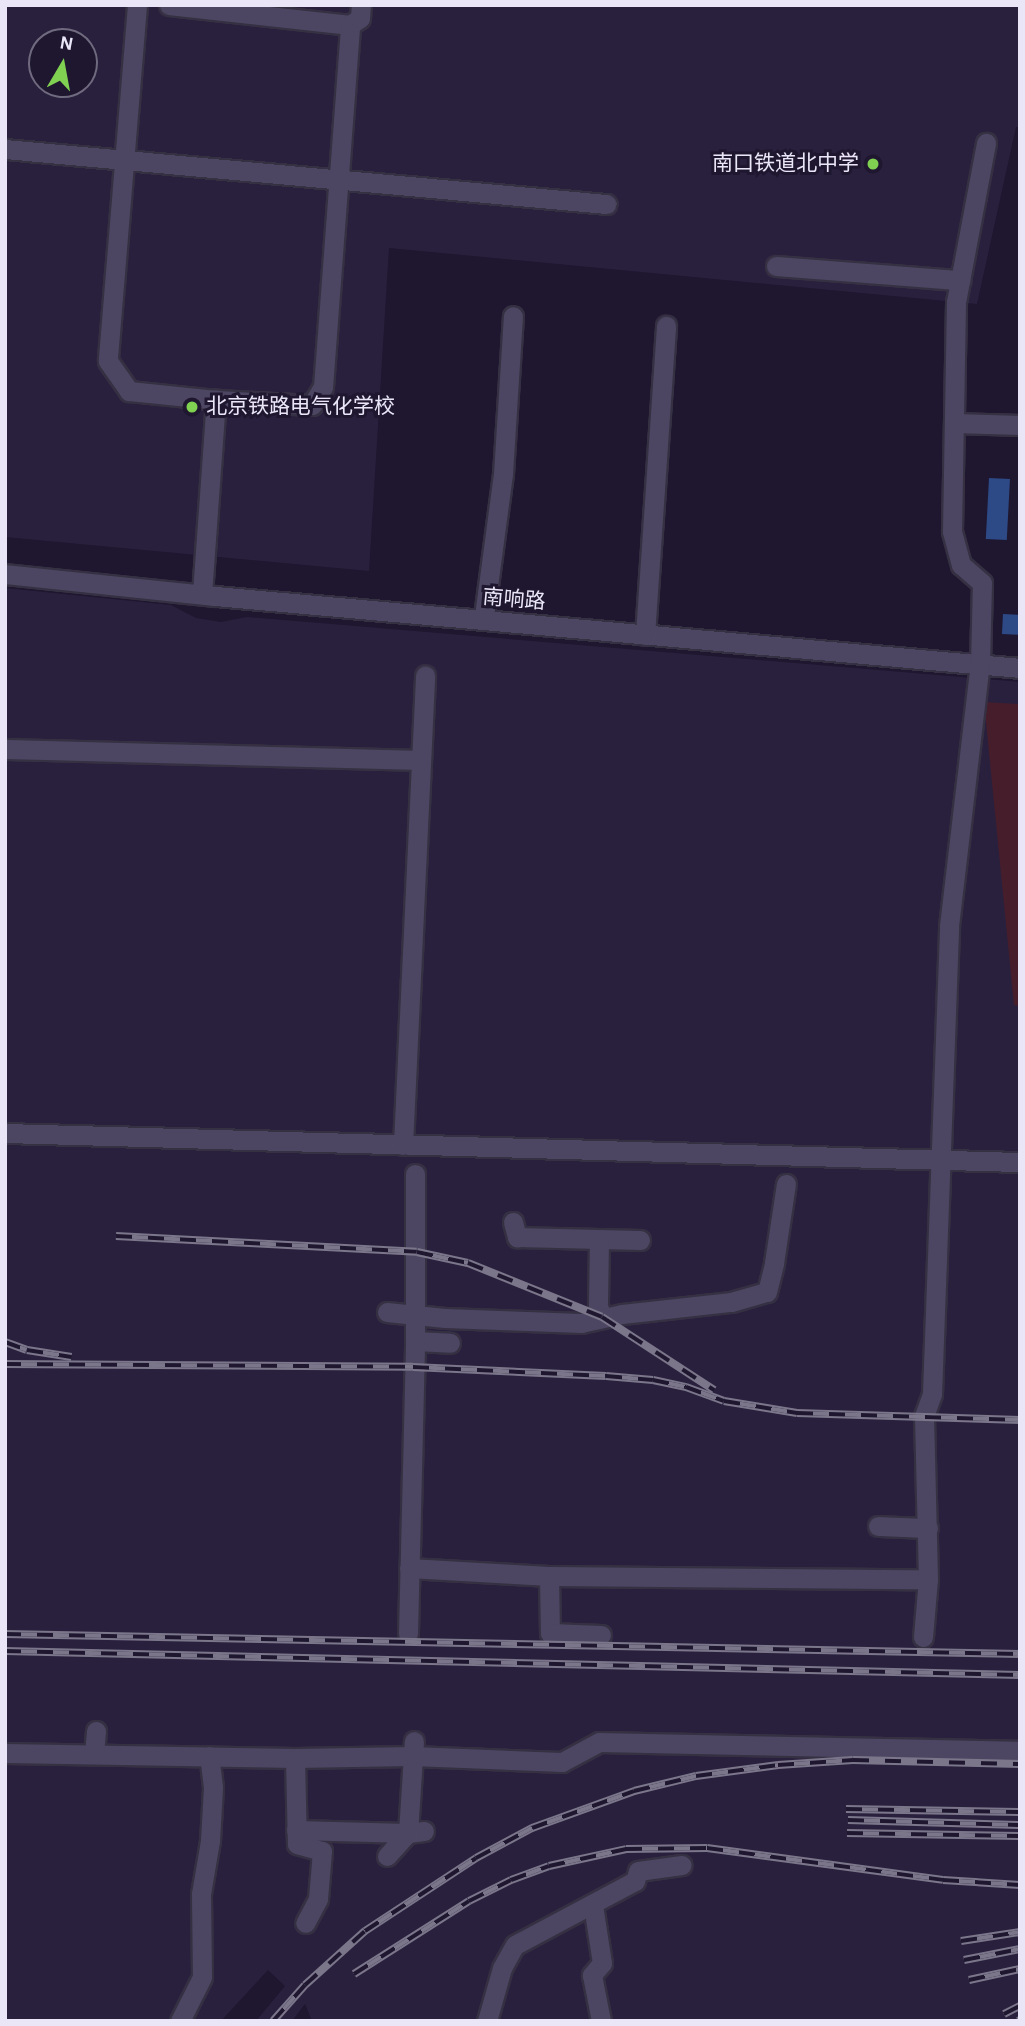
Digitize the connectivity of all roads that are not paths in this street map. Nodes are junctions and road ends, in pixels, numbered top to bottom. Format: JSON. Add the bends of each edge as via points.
{"nodes":[{"id":1,"x":136,"y":5,"type":"edge"},
{"id":2,"x":169,"y":5,"type":"edge"},
{"id":3,"x":362,"y":5,"type":"edge"},
{"id":4,"x":350,"y":25,"type":"junction"},
{"id":5,"x":986,"y":143,"type":"dead end"},
{"id":6,"x":5,"y":149,"type":"edge"},
{"id":7,"x":124,"y":159,"type":"junction"},
{"id":8,"x":338,"y":179,"type":"junction"},
{"id":9,"x":606,"y":204,"type":"dead end"},
{"id":10,"x":776,"y":266,"type":"dead end"},
{"id":11,"x":960,"y":280,"type":"junction"},
{"id":12,"x":513,"y":316,"type":"dead end"},
{"id":13,"x":666,"y":327,"type":"dead end"},
{"id":14,"x":216,"y":400,"type":"junction"},
{"id":15,"x":954,"y":423,"type":"junction"},
{"id":16,"x":1020,"y":425,"type":"edge"},
{"id":17,"x":5,"y":574,"type":"edge"},
{"id":18,"x":202,"y":594,"type":"junction"},
{"id":19,"x":484,"y":615,"type":"dead end"},
{"id":20,"x":645,"y":635,"type":"junction"},
{"id":21,"x":980,"y":664,"type":"junction"},
{"id":22,"x":1020,"y":668,"type":"edge"},
{"id":23,"x":425,"y":676,"type":"dead end"},
{"id":24,"x":5,"y":749,"type":"edge"},
{"id":25,"x":421,"y":760,"type":"junction"},
{"id":26,"x":5,"y":1133,"type":"edge"},
{"id":27,"x":404,"y":1145,"type":"junction"},
{"id":28,"x":938,"y":1161,"type":"junction"},
{"id":29,"x":1020,"y":1162,"type":"edge"},
{"id":30,"x":415,"y":1174,"type":"dead end"},
{"id":31,"x":786,"y":1184,"type":"dead end"},
{"id":32,"x":513,"y":1222,"type":"dead end"},
{"id":33,"x":599,"y":1240,"type":"junction"},
{"id":34,"x":640,"y":1240,"type":"dead end"},
{"id":35,"x":387,"y":1312,"type":"dead end"},
{"id":36,"x":413,"y":1317,"type":"junction"},
{"id":37,"x":602,"y":1317,"type":"junction"},
{"id":38,"x":415,"y":1341,"type":"junction"},
{"id":39,"x":450,"y":1343,"type":"dead end"},
{"id":40,"x":878,"y":1526,"type":"dead end"},
{"id":41,"x":928,"y":1528,"type":"junction"},
{"id":42,"x":409,"y":1569,"type":"junction"},
{"id":43,"x":549,"y":1576,"type":"junction"},
{"id":44,"x":928,"y":1580,"type":"junction"},
{"id":45,"x":408,"y":1633,"type":"dead end"},
{"id":46,"x":601,"y":1635,"type":"dead end"},
{"id":47,"x":923,"y":1637,"type":"dead end"},
{"id":48,"x":96,"y":1731,"type":"dead end"},
{"id":49,"x":413,"y":1749,"type":"junction"},
{"id":50,"x":1020,"y":1751,"type":"edge"},
{"id":51,"x":5,"y":1753,"type":"edge"},
{"id":52,"x":94,"y":1754,"type":"junction"},
{"id":53,"x":209,"y":1756,"type":"junction"},
{"id":54,"x":295,"y":1758,"type":"junction"},
{"id":55,"x":296,"y":1830,"type":"junction"},
{"id":56,"x":416,"y":1832,"type":"junction"},
{"id":57,"x":387,"y":1856,"type":"dead end"},
{"id":58,"x":682,"y":1865,"type":"dead end"},
{"id":59,"x":593,"y":1905,"type":"junction"},
{"id":60,"x":305,"y":1923,"type":"dead end"},
{"id":61,"x":180,"y":2021,"type":"edge"},
{"id":62,"x":487,"y":2021,"type":"edge"},
{"id":63,"x":601,"y":2021,"type":"edge"}],
"edges":[{"from":1,"to":7,"type":"street"},
{"from":2,"to":4,"type":"street"},
{"from":3,"to":4,"type":"street","via":[[360,18]]},
{"from":4,"to":8,"type":"street"},
{"from":5,"to":11,"type":"street"},
{"from":6,"to":7,"type":"street"},
{"from":7,"to":8,"type":"street"},
{"from":7,"to":14,"type":"street","via":[[108,361],[129,391]]},
{"from":8,"to":9,"type":"street"},
{"from":8,"to":14,"type":"street","via":[[323,387],[312,405]]},
{"from":10,"to":11,"type":"street"},
{"from":11,"to":15,"type":"street"},
{"from":12,"to":19,"type":"street","via":[[503,474]]},
{"from":13,"to":20,"type":"street"},
{"from":14,"to":18,"type":"street"},
{"from":15,"to":16,"type":"street"},
{"from":15,"to":21,"type":"street","via":[[952,531],[961,565],[982,583]]},
{"from":17,"to":18,"type":"street","name":"南响路"},
{"from":18,"to":20,"type":"street","name":"南响路"},
{"from":20,"to":21,"type":"street","name":"南响路"},
{"from":21,"to":22,"type":"street","name":"南响路"},
{"from":21,"to":28,"type":"street","via":[[949,926]]},
{"from":23,"to":25,"type":"street"},
{"from":24,"to":25,"type":"street"},
{"from":25,"to":27,"type":"street"},
{"from":26,"to":27,"type":"street"},
{"from":27,"to":28,"type":"street"},
{"from":28,"to":29,"type":"street"},
{"from":28,"to":41,"type":"street","via":[[932,1394],[924,1416]]},
{"from":30,"to":36,"type":"street"},
{"from":31,"to":37,"type":"street","via":[[766,1292],[732,1302]]},
{"from":32,"to":33,"type":"street","via":[[517,1237]]},
{"from":33,"to":34,"type":"street"},
{"from":33,"to":37,"type":"street","via":[[598,1306]]},
{"from":35,"to":36,"type":"street"},
{"from":36,"to":37,"type":"street","via":[[581,1323]]},
{"from":36,"to":38,"type":"street"},
{"from":38,"to":39,"type":"street"},
{"from":38,"to":42,"type":"street"},
{"from":40,"to":41,"type":"street"},
{"from":41,"to":44,"type":"street"},
{"from":42,"to":43,"type":"street","via":[[527,1566]]},
{"from":42,"to":45,"type":"street"},
{"from":43,"to":44,"type":"street"},
{"from":43,"to":46,"type":"street","via":[[550,1633]]},
{"from":44,"to":47,"type":"street"},
{"from":48,"to":52,"type":"street"},
{"from":49,"to":50,"type":"street","via":[[562,1762],[598,1742]]},
{"from":49,"to":54,"type":"street"},
{"from":49,"to":56,"type":"street"},
{"from":51,"to":52,"type":"street"},
{"from":52,"to":53,"type":"street"},
{"from":53,"to":54,"type":"street"},
{"from":53,"to":61,"type":"street","via":[[213,1787],[201,1894],[202,1977]]},
{"from":54,"to":55,"type":"street"},
{"from":55,"to":56,"type":"street"},
{"from":55,"to":60,"type":"street","via":[[296,1844],[322,1851],[318,1899]]},
{"from":56,"to":57,"type":"street"},
{"from":58,"to":59,"type":"street","via":[[638,1871],[635,1881]]},
{"from":59,"to":62,"type":"street","via":[[515,1945],[498,1977]]},
{"from":59,"to":63,"type":"street","via":[[602,1963],[592,1976]]}]}
